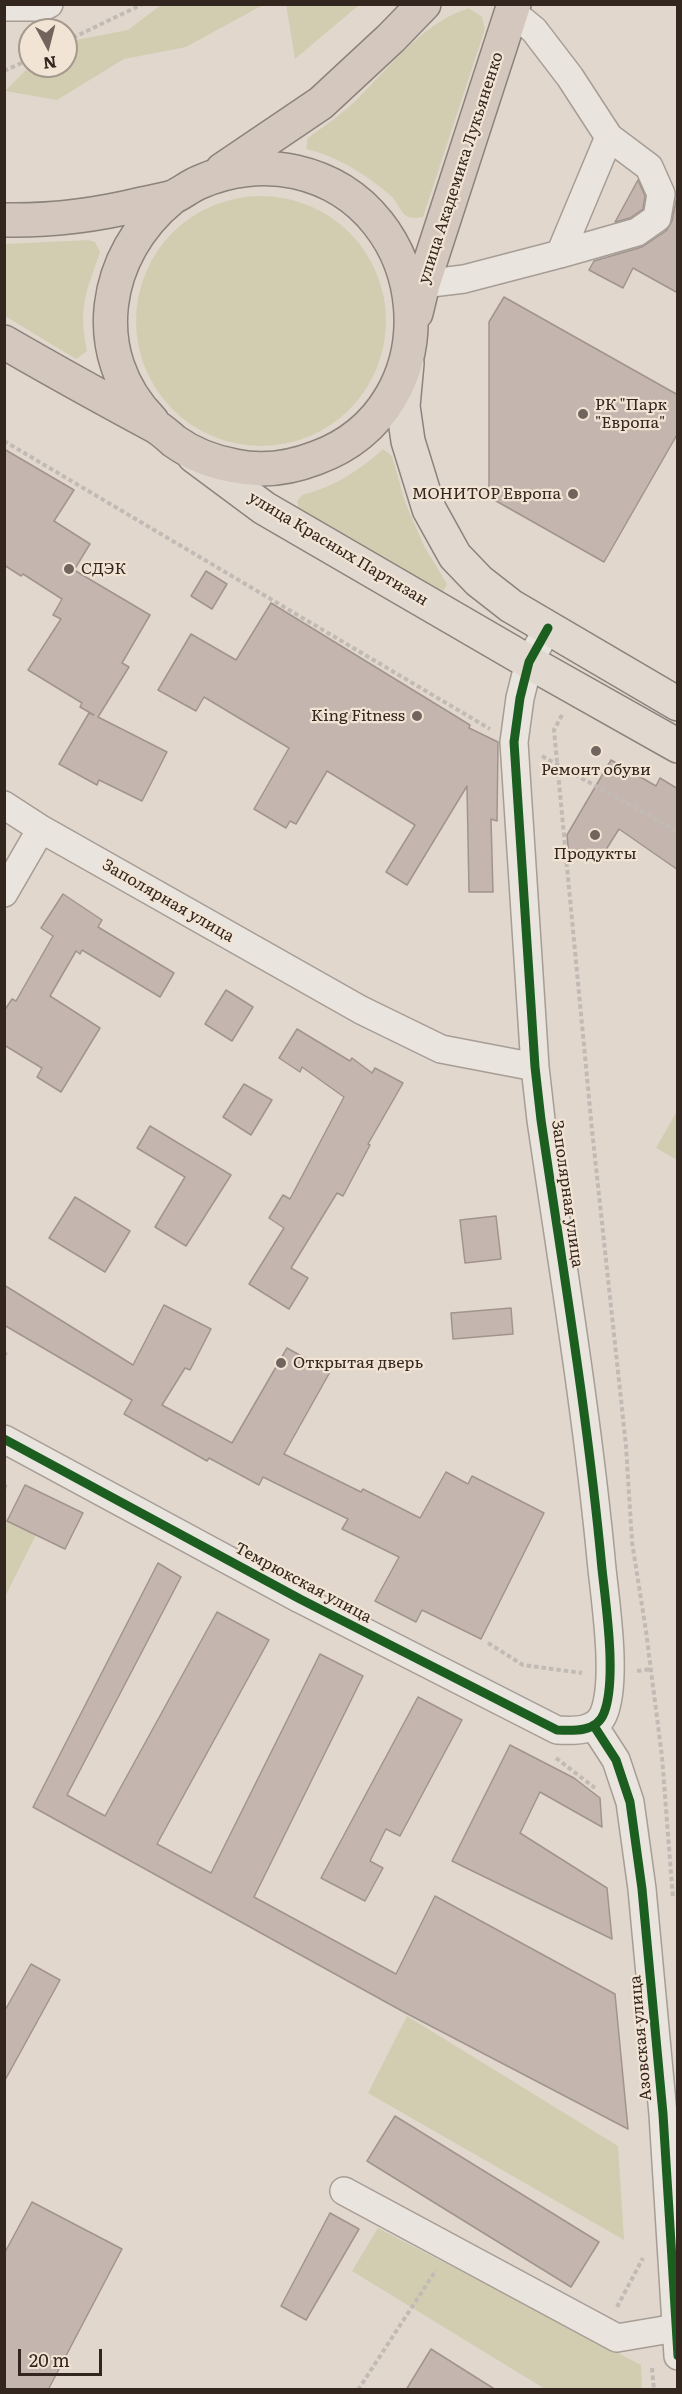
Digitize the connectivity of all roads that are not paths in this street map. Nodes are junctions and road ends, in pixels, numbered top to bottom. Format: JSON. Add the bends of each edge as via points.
{"nodes":[{"id":1,"x":49,"y":4,"type":"edge"},
{"id":2,"x":424,"y":4,"type":"edge"},
{"id":3,"x":4,"y":7,"type":"edge"},
{"id":4,"x":513,"y":8,"type":"edge"},
{"id":5,"x":609,"y":137,"type":"junction"},
{"id":6,"x":211,"y":177,"type":"junction"},
{"id":7,"x":174,"y":196,"type":"junction"},
{"id":8,"x":4,"y":220,"type":"edge"},
{"id":9,"x":560,"y":254,"type":"junction"},
{"id":10,"x":423,"y":284,"type":"junction"},
{"id":11,"x":4,"y":342,"type":"edge"},
{"id":12,"x":410,"y":342,"type":"junction"},
{"id":13,"x":165,"y":434,"type":"junction"},
{"id":14,"x":548,"y":628,"type":"junction"},
{"id":15,"x":529,"y":662,"type":"junction"},
{"id":16,"x":678,"y":704,"type":"edge"},
{"id":17,"x":678,"y":746,"type":"edge"},
{"id":18,"x":4,"y":805,"type":"edge"},
{"id":19,"x":41,"y":829,"type":"junction"},
{"id":20,"x":4,"y":893,"type":"edge"},
{"id":21,"x":535,"y":1067,"type":"junction"},
{"id":22,"x":4,"y":1439,"type":"edge"},
{"id":23,"x":594,"y":1726,"type":"junction"},
{"id":24,"x":670,"y":2118,"type":"edge"},
{"id":25,"x":344,"y":2191,"type":"dead end"},
{"id":26,"x":676,"y":2328,"type":"edge"},
{"id":27,"x":678,"y":2356,"type":"edge"}],
"edges":[{"from":1,"to":3,"type":"street"},
{"from":2,"to":6,"type":"highway","via":[[321,103]]},
{"from":4,"to":5,"type":"street","via":[[570,77]]},
{"from":4,"to":10,"type":"highway","name":"улица Академика Лукьяненко"},
{"from":5,"to":9,"type":"street"},
{"from":5,"to":9,"type":"street","via":[[649,167],[661,194],[657,218],[637,232]]},
{"from":6,"to":7,"type":"highway"},
{"from":6,"to":12,"type":"highway","via":[[239,170],[282,170],[323,181],[354,200],[379,225],[401,262],[411,304]]},
{"from":7,"to":8,"type":"highway","via":[[108,213]]},
{"from":7,"to":13,"type":"highway","via":[[134,239],[116,279],[111,308],[118,366],[134,399]]},
{"from":9,"to":10,"type":"street","via":[[464,279]]},
{"from":10,"to":12,"type":"highway","name":"улица Академика Лукьяненко"},
{"from":11,"to":13,"type":"highway","name":"улица Красных Партизан"},
{"from":12,"to":13,"type":"highway","via":[[393,391],[377,415],[346,443],[314,459],[280,467],[238,467],[198,455]]},
{"from":12,"to":14,"type":"main road","via":[[404,422],[412,459],[436,525],[455,556],[479,581]]},
{"from":13,"to":15,"type":"main road","name":"улица Красных Партизан","via":[[264,508]]},
{"from":14,"to":15,"type":"street","name":"Заполярная улица"},
{"from":14,"to":16,"type":"main road"},
{"from":15,"to":17,"type":"main road","name":"улица Красных Партизан"},
{"from":15,"to":21,"type":"street","name":"Заполярная улица","via":[[514,742]]},
{"from":18,"to":19,"type":"street","name":"Заполярная улица"},
{"from":19,"to":20,"type":"street"},
{"from":19,"to":21,"type":"street","name":"Заполярная улица","via":[[361,1010],[441,1049]]},
{"from":21,"to":23,"type":"street","name":"Заполярная улица","via":[[590,1451],[607,1618],[611,1690],[604,1716]]},
{"from":22,"to":23,"type":"street","name":"Темрюкская улица","via":[[300,1599],[557,1730],[576,1732]]},
{"from":23,"to":24,"type":"street","name":"Азовская улица","via":[[616,1760],[630,1802]]},
{"from":24,"to":26,"type":"street","name":"Азовская улица"},
{"from":25,"to":26,"type":"street","via":[[617,2338]]},
{"from":26,"to":27,"type":"street","name":"Азовская улица"}]}
